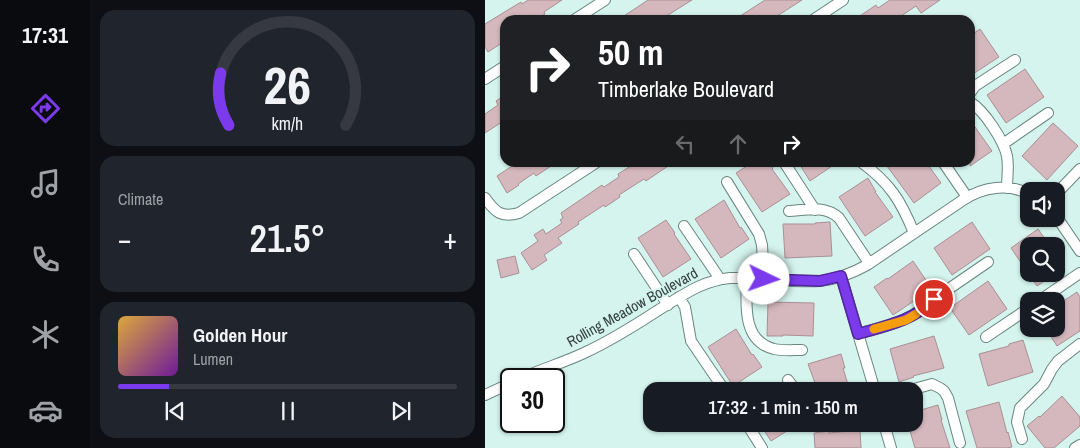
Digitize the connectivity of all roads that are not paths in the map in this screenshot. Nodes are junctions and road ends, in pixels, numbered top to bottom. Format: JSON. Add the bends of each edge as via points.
{"nodes":[{"id":1,"x":605,"y":0,"type":"edge"},
{"id":2,"x":843,"y":0,"type":"edge"},
{"id":3,"x":582,"y":15,"type":"edge"},
{"id":4,"x":820,"y":15,"type":"edge"},
{"id":5,"x":1015,"y":60,"type":"dead end"},
{"id":6,"x":500,"y":69,"type":"edge"},
{"id":7,"x":485,"y":79,"type":"edge"},
{"id":8,"x":975,"y":86,"type":"edge"},
{"id":9,"x":975,"y":105,"type":"edge"},
{"id":10,"x":1048,"y":113,"type":"dead end"},
{"id":11,"x":1003,"y":144,"type":"junction"},
{"id":12,"x":589,"y":167,"type":"edge"},
{"id":13,"x":787,"y":167,"type":"edge"},
{"id":14,"x":867,"y":167,"type":"edge"},
{"id":15,"x":946,"y":167,"type":"edge"},
{"id":16,"x":1080,"y":169,"type":"edge"},
{"id":17,"x":727,"y":182,"type":"dead end"},
{"id":18,"x":1065,"y":185,"type":"edge"},
{"id":19,"x":1007,"y":188,"type":"junction"},
{"id":20,"x":1020,"y":191,"type":"edge"},
{"id":21,"x":967,"y":197,"type":"junction"},
{"id":22,"x":485,"y":198,"type":"edge"},
{"id":23,"x":789,"y":210,"type":"dead end"},
{"id":24,"x":815,"y":210,"type":"junction"},
{"id":25,"x":684,"y":226,"type":"dead end"},
{"id":26,"x":1064,"y":227,"type":"edge"},
{"id":27,"x":914,"y":233,"type":"junction"},
{"id":28,"x":1080,"y":250,"type":"edge"},
{"id":29,"x":634,"y":254,"type":"dead end"},
{"id":30,"x":988,"y":262,"type":"dead end"},
{"id":31,"x":869,"y":263,"type":"junction"},
{"id":32,"x":1080,"y":273,"type":"edge"},
{"id":33,"x":841,"y":276,"type":"junction"},
{"id":34,"x":747,"y":278,"type":"junction"},
{"id":35,"x":720,"y":279,"type":"junction"},
{"id":36,"x":764,"y":279,"type":"junction"},
{"id":37,"x":1052,"y":292,"type":"edge"},
{"id":38,"x":679,"y":297,"type":"junction"},
{"id":39,"x":668,"y":305,"type":"junction"},
{"id":40,"x":1020,"y":314,"type":"edge"},
{"id":41,"x":858,"y":334,"type":"junction"},
{"id":42,"x":986,"y":337,"type":"dead end"},
{"id":43,"x":1080,"y":344,"type":"edge"},
{"id":44,"x":802,"y":350,"type":"dead end"},
{"id":45,"x":547,"y":368,"type":"edge"},
{"id":46,"x":719,"y":382,"type":"edge"},
{"id":47,"x":872,"y":382,"type":"edge"},
{"id":48,"x":923,"y":387,"type":"edge"},
{"id":49,"x":500,"y":388,"type":"edge"},
{"id":50,"x":485,"y":395,"type":"edge"},
{"id":51,"x":752,"y":432,"type":"edge"},
{"id":52,"x":886,"y":432,"type":"edge"},
{"id":53,"x":1022,"y":439,"type":"dead end"},
{"id":54,"x":960,"y":444,"type":"dead end"},
{"id":55,"x":1080,"y":445,"type":"edge"},
{"id":56,"x":762,"y":448,"type":"edge"},
{"id":57,"x":891,"y":448,"type":"edge"},
{"id":58,"x":1075,"y":448,"type":"edge"}],
"edges":[{"from":1,"to":3,"type":"street"},
{"from":2,"to":4,"type":"street"},
{"from":5,"to":8,"type":"street"},
{"from":6,"to":7,"type":"street"},
{"from":9,"to":11,"type":"street"},
{"from":10,"to":11,"type":"street"},
{"from":11,"to":19,"type":"street","via":[[1008,159]]},
{"from":12,"to":22,"type":"street","via":[[519,213],[503,215],[496,212]]},
{"from":13,"to":24,"type":"street"},
{"from":14,"to":27,"type":"street","via":[[894,193]]},
{"from":15,"to":21,"type":"street"},
{"from":16,"to":18,"type":"street"},
{"from":17,"to":36,"type":"street","via":[[759,234]]},
{"from":19,"to":20,"type":"street"},
{"from":19,"to":21,"type":"street","name":"Rolling Meadow Boulevard","via":[[986,189]]},
{"from":21,"to":27,"type":"street","name":"Rolling Meadow Boulevard"},
{"from":23,"to":24,"type":"street"},
{"from":24,"to":31,"type":"street","via":[[833,212]]},
{"from":25,"to":35,"type":"street"},
{"from":26,"to":28,"type":"street"},
{"from":27,"to":31,"type":"street","name":"Rolling Meadow Boulevard"},
{"from":29,"to":39,"type":"street"},
{"from":30,"to":41,"type":"street","via":[[906,320]]},
{"from":31,"to":33,"type":"street","name":"Rolling Meadow Boulevard"},
{"from":32,"to":37,"type":"street"},
{"from":33,"to":36,"type":"street","name":"Rolling Meadow Boulevard","via":[[820,281]]},
{"from":33,"to":41,"type":"street"},
{"from":34,"to":35,"type":"street","name":"Rolling Meadow Boulevard"},
{"from":34,"to":36,"type":"street","name":"Rolling Meadow Boulevard"},
{"from":34,"to":44,"type":"street","via":[[747,319],[755,335],[764,345],[773,348]]},
{"from":35,"to":38,"type":"street","name":"Rolling Meadow Boulevard","via":[[697,286]]},
{"from":38,"to":39,"type":"street","name":"Rolling Meadow Boulevard"},
{"from":38,"to":46,"type":"street","via":[[685,307],[691,340]]},
{"from":39,"to":45,"type":"street","name":"Rolling Meadow Boulevard","via":[[584,353]]},
{"from":40,"to":42,"type":"street"},
{"from":41,"to":47,"type":"street"},
{"from":43,"to":53,"type":"street","via":[[1058,360],[1044,384],[1020,408],[1017,420]]},
{"from":48,"to":54,"type":"street","via":[[932,384],[944,391]]},
{"from":49,"to":50,"type":"street"},
{"from":51,"to":56,"type":"street"},
{"from":52,"to":57,"type":"street"},
{"from":55,"to":58,"type":"street"}]}
